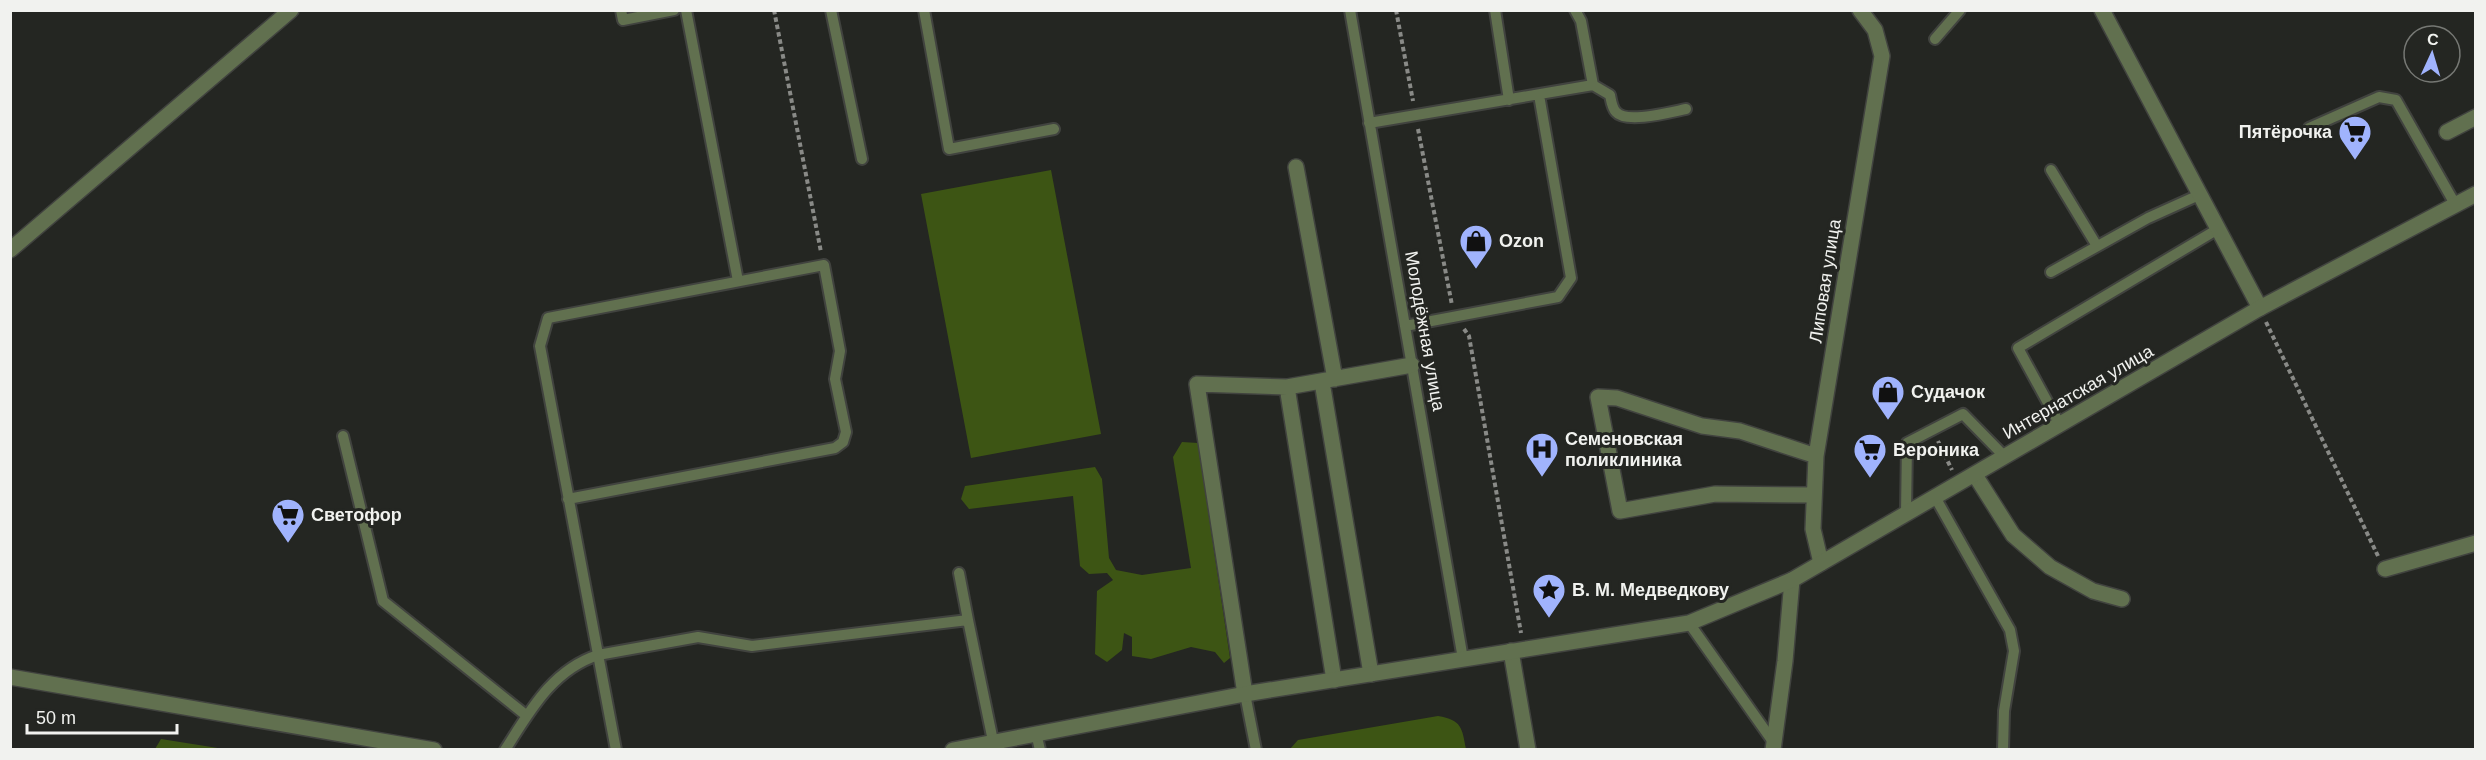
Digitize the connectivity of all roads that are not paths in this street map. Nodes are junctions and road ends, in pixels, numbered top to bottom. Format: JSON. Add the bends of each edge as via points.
{"nodes":[{"id":1,"x":291,"y":10,"type":"edge"},
{"id":2,"x":621,"y":10,"type":"edge"},
{"id":3,"x":674,"y":10,"type":"edge"},
{"id":4,"x":686,"y":10,"type":"edge"},
{"id":5,"x":831,"y":10,"type":"edge"},
{"id":6,"x":924,"y":10,"type":"edge"},
{"id":7,"x":1350,"y":10,"type":"edge"},
{"id":8,"x":1495,"y":10,"type":"edge"},
{"id":9,"x":1575,"y":10,"type":"edge"},
{"id":10,"x":1860,"y":10,"type":"edge"},
{"id":11,"x":1960,"y":10,"type":"edge"},
{"id":12,"x":2102,"y":10,"type":"edge"},
{"id":13,"x":1935,"y":39,"type":"dead end"},
{"id":14,"x":1593,"y":85,"type":"junction"},
{"id":15,"x":1539,"y":95,"type":"junction"},
{"id":16,"x":1509,"y":100,"type":"junction"},
{"id":17,"x":1686,"y":109,"type":"dead end"},
{"id":18,"x":2475,"y":117,"type":"edge"},
{"id":19,"x":1369,"y":123,"type":"junction"},
{"id":20,"x":2309,"y":128,"type":"dead end"},
{"id":21,"x":1054,"y":129,"type":"dead end"},
{"id":22,"x":2447,"y":132,"type":"dead end"},
{"id":23,"x":862,"y":159,"type":"dead end"},
{"id":24,"x":1296,"y":167,"type":"dead end"},
{"id":25,"x":2051,"y":170,"type":"dead end"},
{"id":26,"x":2475,"y":194,"type":"edge"},
{"id":27,"x":2199,"y":195,"type":"junction"},
{"id":28,"x":2455,"y":204,"type":"junction"},
{"id":29,"x":2218,"y":229,"type":"junction"},
{"id":30,"x":2097,"y":246,"type":"junction"},
{"id":31,"x":10,"y":250,"type":"edge"},
{"id":32,"x":2051,"y":272,"type":"dead end"},
{"id":33,"x":738,"y":281,"type":"junction"},
{"id":34,"x":2260,"y":308,"type":"junction"},
{"id":35,"x":1405,"y":326,"type":"junction"},
{"id":36,"x":1412,"y":365,"type":"junction"},
{"id":37,"x":1328,"y":380,"type":"junction"},
{"id":38,"x":1287,"y":387,"type":"junction"},
{"id":39,"x":2060,"y":425,"type":"junction"},
{"id":40,"x":343,"y":436,"type":"dead end"},
{"id":41,"x":1816,"y":456,"type":"junction"},
{"id":42,"x":2005,"y":457,"type":"junction"},
{"id":43,"x":1974,"y":475,"type":"junction"},
{"id":44,"x":1813,"y":495,"type":"junction"},
{"id":45,"x":1935,"y":497,"type":"junction"},
{"id":46,"x":568,"y":499,"type":"junction"},
{"id":47,"x":1906,"y":514,"type":"junction"},
{"id":48,"x":2475,"y":543,"type":"edge"},
{"id":49,"x":1821,"y":563,"type":"junction"},
{"id":50,"x":2385,"y":569,"type":"road end"},
{"id":51,"x":959,"y":573,"type":"dead end"},
{"id":52,"x":1792,"y":580,"type":"junction"},
{"id":53,"x":2122,"y":599,"type":"dead end"},
{"id":54,"x":968,"y":620,"type":"junction"},
{"id":55,"x":1689,"y":623,"type":"junction"},
{"id":56,"x":1511,"y":651,"type":"junction"},
{"id":57,"x":598,"y":655,"type":"junction"},
{"id":58,"x":1463,"y":659,"type":"junction"},
{"id":59,"x":1371,"y":674,"type":"junction"},
{"id":60,"x":10,"y":677,"type":"edge"},
{"id":61,"x":1334,"y":680,"type":"junction"},
{"id":62,"x":1245,"y":694,"type":"junction"},
{"id":63,"x":527,"y":716,"type":"junction"},
{"id":64,"x":1036,"y":733,"type":"junction"},
{"id":65,"x":993,"y":741,"type":"junction"},
{"id":66,"x":1773,"y":746,"type":"edge"},
{"id":67,"x":434,"y":750,"type":"edge"},
{"id":68,"x":505,"y":750,"type":"edge"},
{"id":69,"x":616,"y":750,"type":"edge"},
{"id":70,"x":952,"y":750,"type":"edge"},
{"id":71,"x":1040,"y":750,"type":"edge"},
{"id":72,"x":1256,"y":750,"type":"edge"},
{"id":73,"x":1528,"y":750,"type":"edge"},
{"id":74,"x":2003,"y":750,"type":"edge"}],
"edges":[{"from":1,"to":31,"type":"street"},
{"from":2,"to":3,"type":"lane","via":[[623,20]]},
{"from":4,"to":33,"type":"lane"},
{"from":5,"to":23,"type":"lane"},
{"from":6,"to":21,"type":"lane","via":[[949,149]]},
{"from":7,"to":19,"type":"lane","name":"Молодёжная улица"},
{"from":8,"to":16,"type":"lane"},
{"from":9,"to":14,"type":"lane","via":[[1581,21]]},
{"from":10,"to":41,"type":"street","name":"Липовая улица","via":[[1875,30],[1882,56]]},
{"from":11,"to":13,"type":"lane"},
{"from":12,"to":27,"type":"street"},
{"from":14,"to":15,"type":"lane"},
{"from":14,"to":17,"type":"lane","via":[[1610,95],[1621,116],[1635,118]]},
{"from":15,"to":16,"type":"lane"},
{"from":15,"to":35,"type":"lane","via":[[1571,278],[1558,297]]},
{"from":16,"to":19,"type":"lane"},
{"from":18,"to":22,"type":"street"},
{"from":19,"to":35,"type":"lane","name":"Молодёжная улица"},
{"from":20,"to":28,"type":"lane","via":[[2379,97],[2396,100]]},
{"from":24,"to":37,"type":"street"},
{"from":25,"to":30,"type":"lane"},
{"from":26,"to":28,"type":"street","name":"Интернатская улица"},
{"from":27,"to":29,"type":"street"},
{"from":27,"to":30,"type":"lane"},
{"from":28,"to":34,"type":"street","name":"Интернатская улица"},
{"from":29,"to":34,"type":"street"},
{"from":29,"to":39,"type":"lane","via":[[2018,348]]},
{"from":30,"to":32,"type":"lane"},
{"from":33,"to":46,"type":"lane","via":[[548,318],[540,346]]},
{"from":33,"to":46,"type":"lane","via":[[824,265],[840,351],[835,379],[846,432],[843,441],[835,448]]},
{"from":34,"to":39,"type":"street","name":"Интернатская улица"},
{"from":35,"to":36,"type":"lane","name":"Молодёжная улица"},
{"from":36,"to":37,"type":"street"},
{"from":36,"to":58,"type":"lane","name":"Молодёжная улица"},
{"from":37,"to":38,"type":"street"},
{"from":37,"to":59,"type":"street"},
{"from":38,"to":61,"type":"street"},
{"from":38,"to":62,"type":"street","via":[[1197,384]]},
{"from":39,"to":42,"type":"street","name":"Интернатская улица"},
{"from":40,"to":63,"type":"lane","via":[[384,601]]},
{"from":41,"to":44,"type":"street","name":"Липовая улица"},
{"from":41,"to":44,"type":"street","via":[[1740,431],[1702,426],[1617,398],[1598,397],[1620,511],[1715,494]]},
{"from":42,"to":43,"type":"street","name":"Интернатская улица"},
{"from":42,"to":47,"type":"lane","via":[[1963,414],[1907,443]]},
{"from":43,"to":45,"type":"street","name":"Интернатская улица"},
{"from":43,"to":53,"type":"street","via":[[2013,535],[2050,567],[2093,591]]},
{"from":44,"to":49,"type":"street","name":"Липовая улица","via":[[1813,529]]},
{"from":45,"to":47,"type":"street","name":"Интернатская улица"},
{"from":45,"to":74,"type":"lane","via":[[2010,630],[2014,651],[2004,711]]},
{"from":46,"to":57,"type":"lane"},
{"from":47,"to":49,"type":"street","name":"Интернатская улица"},
{"from":48,"to":50,"type":"street"},
{"from":49,"to":52,"type":"street","name":"Интернатская улица"},
{"from":51,"to":54,"type":"lane"},
{"from":52,"to":55,"type":"street","name":"Интернатская улица"},
{"from":52,"to":66,"type":"street"},
{"from":54,"to":57,"type":"lane","via":[[752,646],[698,637]]},
{"from":54,"to":65,"type":"lane"},
{"from":55,"to":56,"type":"street","name":"Интернатская улица"},
{"from":55,"to":66,"type":"lane"},
{"from":56,"to":58,"type":"street","name":"Интернатская улица"},
{"from":56,"to":73,"type":"street"},
{"from":57,"to":63,"type":"lane","via":[[560,675]]},
{"from":57,"to":69,"type":"lane"},
{"from":58,"to":59,"type":"street","name":"Интернатская улица"},
{"from":59,"to":61,"type":"street","name":"Интернатская улица"},
{"from":60,"to":67,"type":"street"},
{"from":61,"to":62,"type":"street","name":"Интернатская улица"},
{"from":62,"to":64,"type":"street","name":"Интернатская улица"},
{"from":62,"to":72,"type":"lane"},
{"from":63,"to":68,"type":"lane"},
{"from":64,"to":65,"type":"street","name":"Интернатская улица"},
{"from":64,"to":71,"type":"lane"},
{"from":65,"to":70,"type":"street","name":"Интернатская улица"}]}
